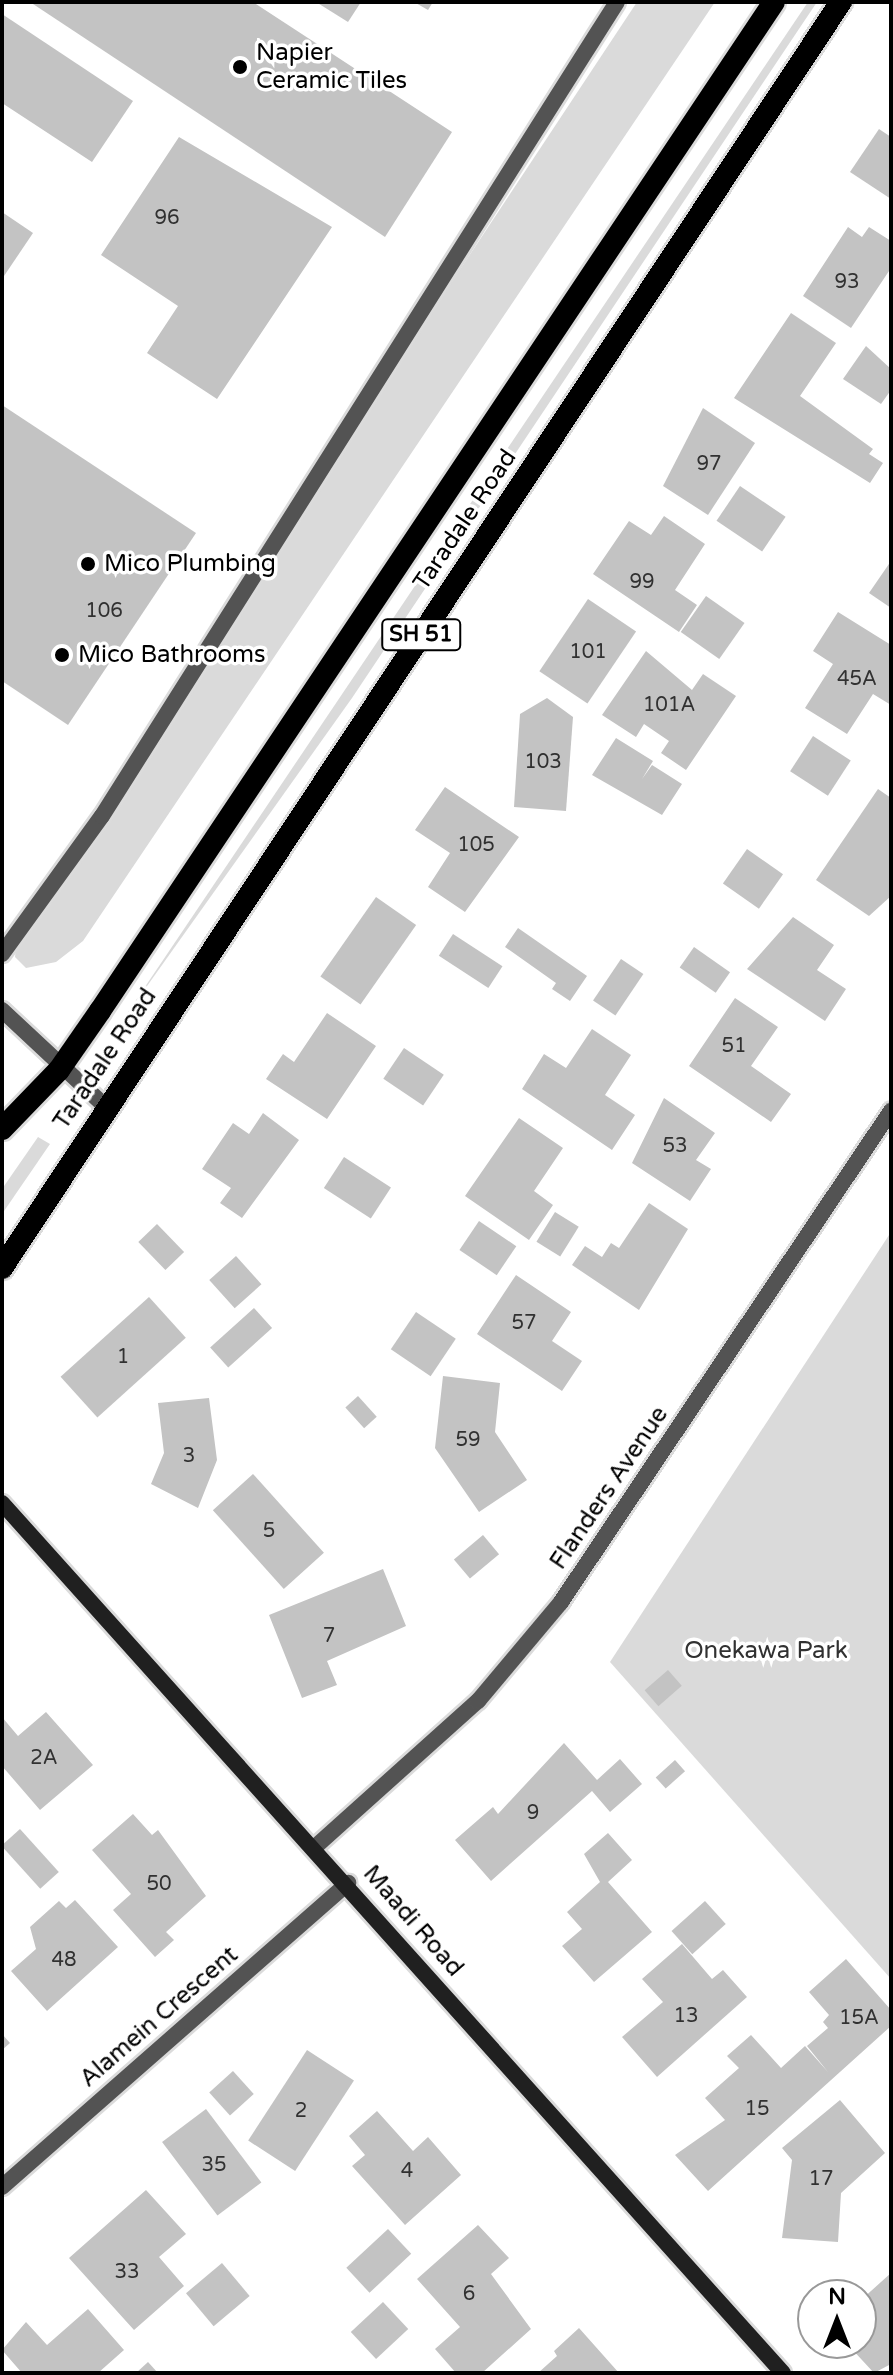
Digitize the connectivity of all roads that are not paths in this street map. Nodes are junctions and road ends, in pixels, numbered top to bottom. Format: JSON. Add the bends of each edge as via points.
{"nodes":[{"id":1,"x":617,"y":2,"type":"edge"},
{"id":2,"x":774,"y":2,"type":"edge"},
{"id":3,"x":841,"y":2,"type":"edge"},
{"id":4,"x":2,"y":954,"type":"edge"},
{"id":5,"x":2,"y":1010,"type":"edge"},
{"id":6,"x":59,"y":1070,"type":"junction"},
{"id":7,"x":104,"y":1105,"type":"junction"},
{"id":8,"x":891,"y":1111,"type":"edge"},
{"id":9,"x":2,"y":1129,"type":"edge"},
{"id":10,"x":2,"y":1268,"type":"edge"},
{"id":11,"x":2,"y":1503,"type":"edge"},
{"id":12,"x":315,"y":1847,"type":"junction"},
{"id":13,"x":348,"y":1883,"type":"junction"},
{"id":14,"x":2,"y":2187,"type":"edge"},
{"id":15,"x":779,"y":2372,"type":"edge"}],
"edges":[{"from":1,"to":4,"type":"street","via":[[102,816]]},
{"from":2,"to":6,"type":"highway","name":"Taradale Road","number":"SH 51"},
{"from":3,"to":7,"type":"highway","name":"Taradale Road","number":"SH 51"},
{"from":5,"to":6,"type":"street"},
{"from":6,"to":7,"type":"street"},
{"from":6,"to":9,"type":"highway","name":"Taradale Road","number":"SH 51"},
{"from":7,"to":10,"type":"highway","name":"Taradale Road","number":"SH 51"},
{"from":8,"to":12,"type":"street","name":"Flanders Avenue","via":[[561,1602],[478,1701]]},
{"from":11,"to":12,"type":"main road","name":"Maadi Road"},
{"from":12,"to":13,"type":"main road","name":"Maadi Road"},
{"from":13,"to":14,"type":"street","name":"Alamein Crescent"},
{"from":13,"to":15,"type":"main road","name":"Maadi Road"}]}
